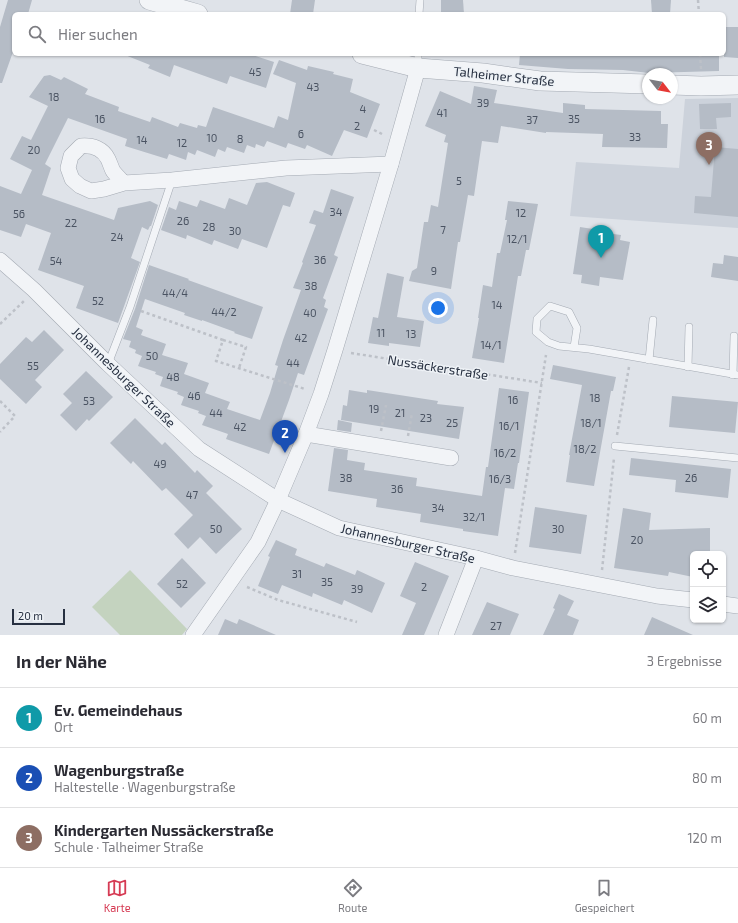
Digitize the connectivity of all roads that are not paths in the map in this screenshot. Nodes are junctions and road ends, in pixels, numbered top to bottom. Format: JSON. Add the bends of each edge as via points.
{"nodes":[{"id":1,"x":149,"y":0,"type":"edge"},
{"id":2,"x":420,"y":0,"type":"edge"},
{"id":3,"x":191,"y":12,"type":"edge"},
{"id":4,"x":419,"y":12,"type":"edge"},
{"id":5,"x":378,"y":56,"type":"edge"},
{"id":6,"x":418,"y":61,"type":"edge"},
{"id":7,"x":642,"y":84,"type":"edge"},
{"id":8,"x":678,"y":85,"type":"edge"},
{"id":9,"x":738,"y":85,"type":"edge"},
{"id":10,"x":391,"y":164,"type":"junction"},
{"id":11,"x":172,"y":180,"type":"junction"},
{"id":12,"x":124,"y":183,"type":"dead end"},
{"id":13,"x":0,"y":260,"type":"edge"},
{"id":14,"x":653,"y":320,"type":"dead end"},
{"id":15,"x":689,"y":327,"type":"dead end"},
{"id":16,"x":734,"y":336,"type":"dead end"},
{"id":17,"x":574,"y":347,"type":"junction"},
{"id":18,"x":650,"y":360,"type":"junction"},
{"id":19,"x":108,"y":364,"type":"junction"},
{"id":20,"x":688,"y":367,"type":"junction"},
{"id":21,"x":735,"y":375,"type":"edge"},
{"id":22,"x":306,"y":434,"type":"junction"},
{"id":23,"x":615,"y":446,"type":"road end"},
{"id":24,"x":452,"y":458,"type":"dead end"},
{"id":25,"x":738,"y":458,"type":"edge"},
{"id":26,"x":278,"y":500,"type":"junction"},
{"id":27,"x":476,"y":558,"type":"junction"},
{"id":28,"x":690,"y":600,"type":"edge"},
{"id":29,"x":726,"y":604,"type":"edge"},
{"id":30,"x":738,"y":606,"type":"edge"},
{"id":31,"x":193,"y":635,"type":"edge"},
{"id":32,"x":446,"y":635,"type":"edge"}],
"edges":[{"from":1,"to":3,"type":"street"},
{"from":2,"to":4,"type":"lane"},
{"from":5,"to":6,"type":"street","name":"Talheimer Straße"},
{"from":6,"to":7,"type":"street","name":"Talheimer Straße","via":[[540,81]]},
{"from":6,"to":10,"type":"street"},
{"from":8,"to":9,"type":"street"},
{"from":10,"to":11,"type":"street","via":[[286,168]]},
{"from":10,"to":22,"type":"street","via":[[335,350]]},
{"from":11,"to":12,"type":"street"},
{"from":11,"to":19,"type":"lane","via":[[130,307]]},
{"from":13,"to":19,"type":"street","name":"Johannesburger Straße"},
{"from":14,"to":18,"type":"lane"},
{"from":15,"to":20,"type":"lane"},
{"from":16,"to":21,"type":"lane"},
{"from":17,"to":17,"type":"lane","via":[[577,328],[569,312],[550,306],[537,319],[536,332],[548,342]]},
{"from":17,"to":18,"type":"lane"},
{"from":18,"to":20,"type":"lane"},
{"from":19,"to":26,"type":"street","name":"Johannesburger Straße","via":[[199,449]]},
{"from":20,"to":21,"type":"lane"},
{"from":22,"to":24,"type":"street"},
{"from":22,"to":26,"type":"street"},
{"from":23,"to":25,"type":"lane"},
{"from":26,"to":27,"type":"street","name":"Johannesburger Straße","via":[[339,528]]},
{"from":26,"to":31,"type":"street","via":[[258,542]]},
{"from":27,"to":28,"type":"street","name":"Johannesburger Straße","via":[[600,585]]},
{"from":27,"to":32,"type":"street"},
{"from":29,"to":30,"type":"street"}]}
